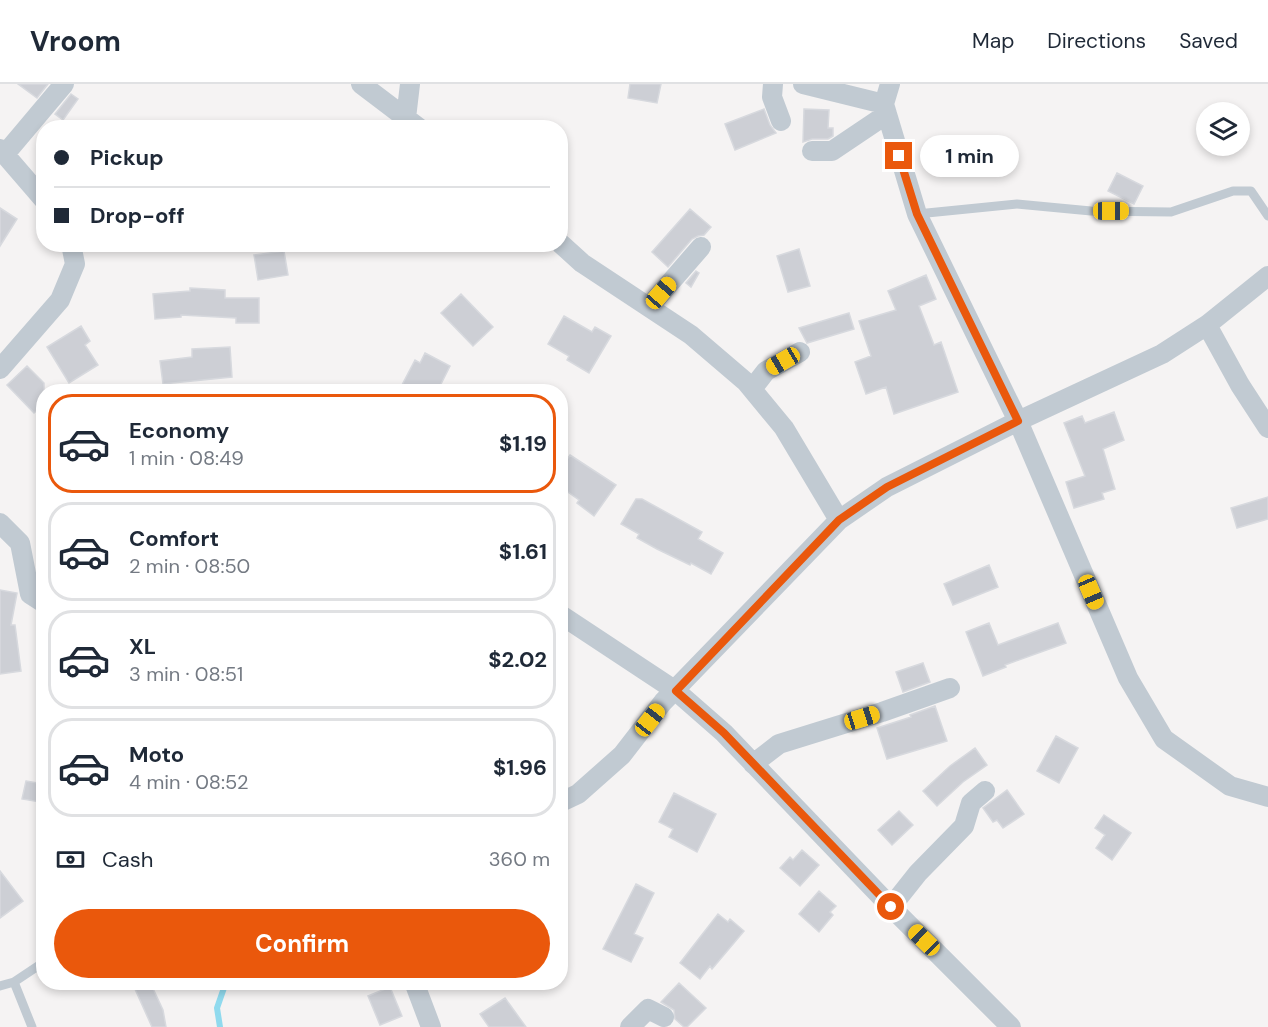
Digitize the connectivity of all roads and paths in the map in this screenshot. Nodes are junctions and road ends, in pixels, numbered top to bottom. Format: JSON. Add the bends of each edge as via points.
{"nodes":[{"id":1,"x":64,"y":84,"type":"edge"},
{"id":2,"x":361,"y":84,"type":"edge"},
{"id":3,"x":410,"y":84,"type":"edge"},
{"id":4,"x":773,"y":84,"type":"edge"},
{"id":5,"x":803,"y":84,"type":"edge"},
{"id":6,"x":890,"y":84,"type":"edge"},
{"id":7,"x":886,"y":109,"type":"junction"},
{"id":8,"x":408,"y":120,"type":"edge"},
{"id":9,"x":412,"y":120,"type":"edge"},
{"id":10,"x":781,"y":121,"type":"dead end"},
{"id":11,"x":812,"y":151,"type":"dead end"},
{"id":12,"x":2,"y":152,"type":"edge"},
{"id":13,"x":36,"y":191,"type":"edge"},
{"id":14,"x":917,"y":214,"type":"junction"},
{"id":15,"x":1268,"y":216,"type":"edge"},
{"id":16,"x":701,"y":247,"type":"dead end"},
{"id":17,"x":568,"y":250,"type":"edge"},
{"id":18,"x":73,"y":252,"type":"edge"},
{"id":19,"x":1268,"y":276,"type":"edge"},
{"id":20,"x":649,"y":307,"type":"junction"},
{"id":21,"x":1207,"y":325,"type":"junction"},
{"id":22,"x":800,"y":352,"type":"dead end"},
{"id":23,"x":0,"y":369,"type":"edge"},
{"id":24,"x":752,"y":389,"type":"junction"},
{"id":25,"x":1018,"y":421,"type":"junction"},
{"id":26,"x":1268,"y":428,"type":"edge"},
{"id":27,"x":839,"y":520,"type":"junction"},
{"id":28,"x":0,"y":523,"type":"edge"},
{"id":29,"x":36,"y":598,"type":"edge"},
{"id":30,"x":568,"y":620,"type":"edge"},
{"id":31,"x":950,"y":688,"type":"dead end"},
{"id":32,"x":676,"y":691,"type":"junction"},
{"id":33,"x":753,"y":764,"type":"junction"},
{"id":34,"x":985,"y":791,"type":"dead end"},
{"id":35,"x":1268,"y":797,"type":"edge"},
{"id":36,"x":568,"y":799,"type":"edge"},
{"id":37,"x":891,"y":907,"type":"junction"},
{"id":38,"x":36,"y":967,"type":"edge"},
{"id":39,"x":14,"y":982,"type":"junction"},
{"id":40,"x":0,"y":986,"type":"edge"},
{"id":41,"x":417,"y":990,"type":"edge"},
{"id":42,"x":664,"y":1017,"type":"dead end"},
{"id":43,"x":32,"y":1027,"type":"edge"},
{"id":44,"x":431,"y":1027,"type":"edge"},
{"id":45,"x":630,"y":1027,"type":"edge"},
{"id":46,"x":1011,"y":1027,"type":"edge"}],
"edges":[{"from":1,"to":12,"type":"street"},
{"from":2,"to":8,"type":"street"},
{"from":3,"to":9,"type":"street"},
{"from":4,"to":10,"type":"street","via":[[772,97]]},
{"from":5,"to":7,"type":"street"},
{"from":6,"to":7,"type":"street"},
{"from":7,"to":11,"type":"street","via":[[832,151]]},
{"from":7,"to":14,"type":"street"},
{"from":12,"to":13,"type":"street"},
{"from":14,"to":15,"type":"lane","via":[[1017,204],[1091,211],[1171,212],[1233,191],[1251,191]]},
{"from":14,"to":25,"type":"street"},
{"from":16,"to":20,"type":"street"},
{"from":17,"to":20,"type":"street"},
{"from":18,"to":23,"type":"street","via":[[75,264],[60,300]]},
{"from":19,"to":21,"type":"street"},
{"from":20,"to":24,"type":"street","via":[[691,335]]},
{"from":21,"to":25,"type":"street","via":[[1162,354]]},
{"from":21,"to":26,"type":"street"},
{"from":22,"to":24,"type":"street","via":[[766,371]]},
{"from":24,"to":27,"type":"street","via":[[784,428]]},
{"from":25,"to":27,"type":"street","via":[[887,487]]},
{"from":25,"to":35,"type":"street","via":[[1128,678],[1164,739],[1230,786]]},
{"from":27,"to":32,"type":"street"},
{"from":28,"to":29,"type":"street","via":[[20,543],[30,594]]},
{"from":30,"to":32,"type":"street"},
{"from":31,"to":33,"type":"street","via":[[779,744]]},
{"from":32,"to":33,"type":"street"},
{"from":32,"to":36,"type":"street","via":[[622,755]]},
{"from":33,"to":37,"type":"street"},
{"from":34,"to":37,"type":"street","via":[[971,803],[964,826]]},
{"from":37,"to":46,"type":"street"},
{"from":38,"to":39,"type":"lane"},
{"from":39,"to":40,"type":"lane"},
{"from":39,"to":43,"type":"lane"},
{"from":41,"to":44,"type":"street"},
{"from":42,"to":45,"type":"street","via":[[648,1009]]}]}
